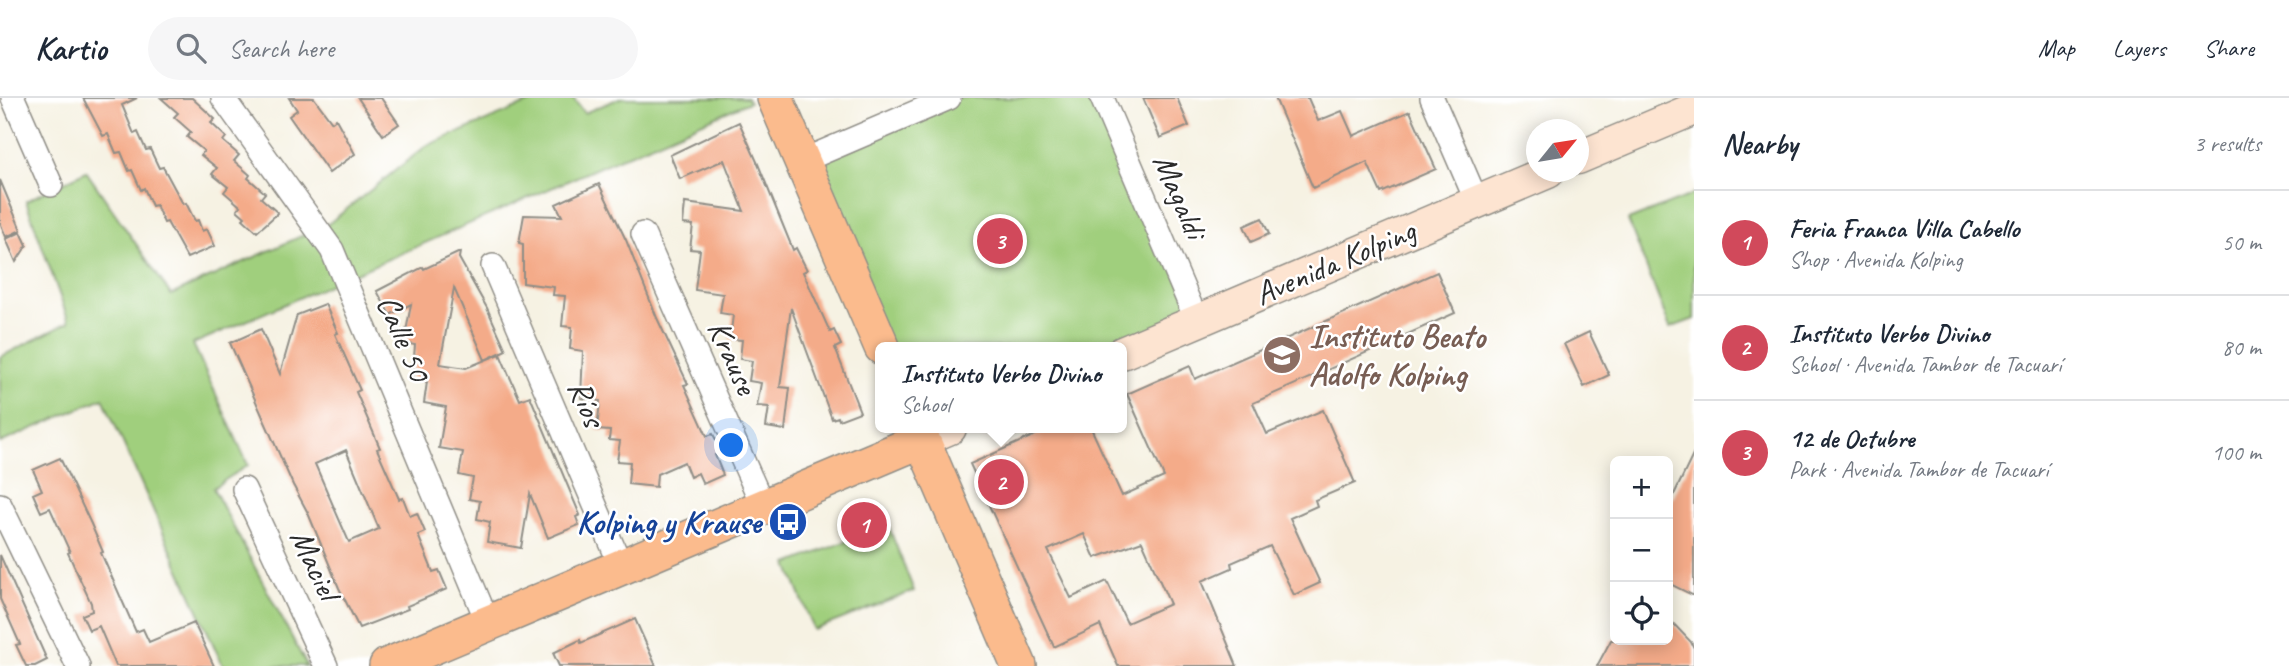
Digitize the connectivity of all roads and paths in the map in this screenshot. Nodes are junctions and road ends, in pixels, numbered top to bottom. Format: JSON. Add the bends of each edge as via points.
{"nodes":[{"id":1,"x":13,"y":98,"type":"edge"},
{"id":2,"x":223,"y":98,"type":"edge"},
{"id":3,"x":775,"y":98,"type":"edge"},
{"id":4,"x":949,"y":98,"type":"edge"},
{"id":5,"x":1102,"y":98,"type":"edge"},
{"id":6,"x":1432,"y":98,"type":"edge"},
{"id":7,"x":1694,"y":110,"type":"edge"},
{"id":8,"x":1589,"y":154,"type":"edge"},
{"id":9,"x":802,"y":161,"type":"junction"},
{"id":10,"x":1526,"y":181,"type":"edge"},
{"id":11,"x":51,"y":185,"type":"dead end"},
{"id":12,"x":1477,"y":202,"type":"junction"},
{"id":13,"x":643,"y":234,"type":"dead end"},
{"id":14,"x":493,"y":266,"type":"dead end"},
{"id":15,"x":1197,"y":321,"type":"junction"},
{"id":16,"x":880,"y":342,"type":"edge"},
{"id":17,"x":1127,"y":351,"type":"edge"},
{"id":18,"x":928,"y":433,"type":"edge"},
{"id":19,"x":930,"y":433,"type":"edge"},
{"id":20,"x":244,"y":489,"type":"dead end"},
{"id":21,"x":0,"y":505,"type":"edge"},
{"id":22,"x":763,"y":506,"type":"junction"},
{"id":23,"x":621,"y":566,"type":"junction"},
{"id":24,"x":488,"y":623,"type":"junction"},
{"id":25,"x":78,"y":666,"type":"edge"},
{"id":26,"x":326,"y":666,"type":"edge"},
{"id":27,"x":387,"y":666,"type":"edge"},
{"id":28,"x":1019,"y":666,"type":"edge"}],
"edges":[{"from":1,"to":11,"type":"street"},
{"from":2,"to":24,"type":"street","name":"Calle 50","via":[[331,250]]},
{"from":3,"to":9,"type":"main road"},
{"from":4,"to":9,"type":"street"},
{"from":5,"to":15,"type":"street","name":"Magaldi"},
{"from":6,"to":12,"type":"street"},
{"from":7,"to":8,"type":"main road"},
{"from":9,"to":16,"type":"main road"},
{"from":10,"to":12,"type":"main road","name":"Avenida Kolping"},
{"from":12,"to":15,"type":"main road","name":"Avenida Kolping"},
{"from":13,"to":22,"type":"street","name":"Krause"},
{"from":14,"to":23,"type":"street","name":"Ríos"},
{"from":15,"to":17,"type":"main road","name":"Avenida Kolping"},
{"from":18,"to":22,"type":"main road"},
{"from":19,"to":28,"type":"main road"},
{"from":20,"to":26,"type":"street","name":"Maciel"},
{"from":21,"to":25,"type":"street"},
{"from":22,"to":23,"type":"main road"},
{"from":23,"to":24,"type":"main road"},
{"from":24,"to":27,"type":"main road"}]}
